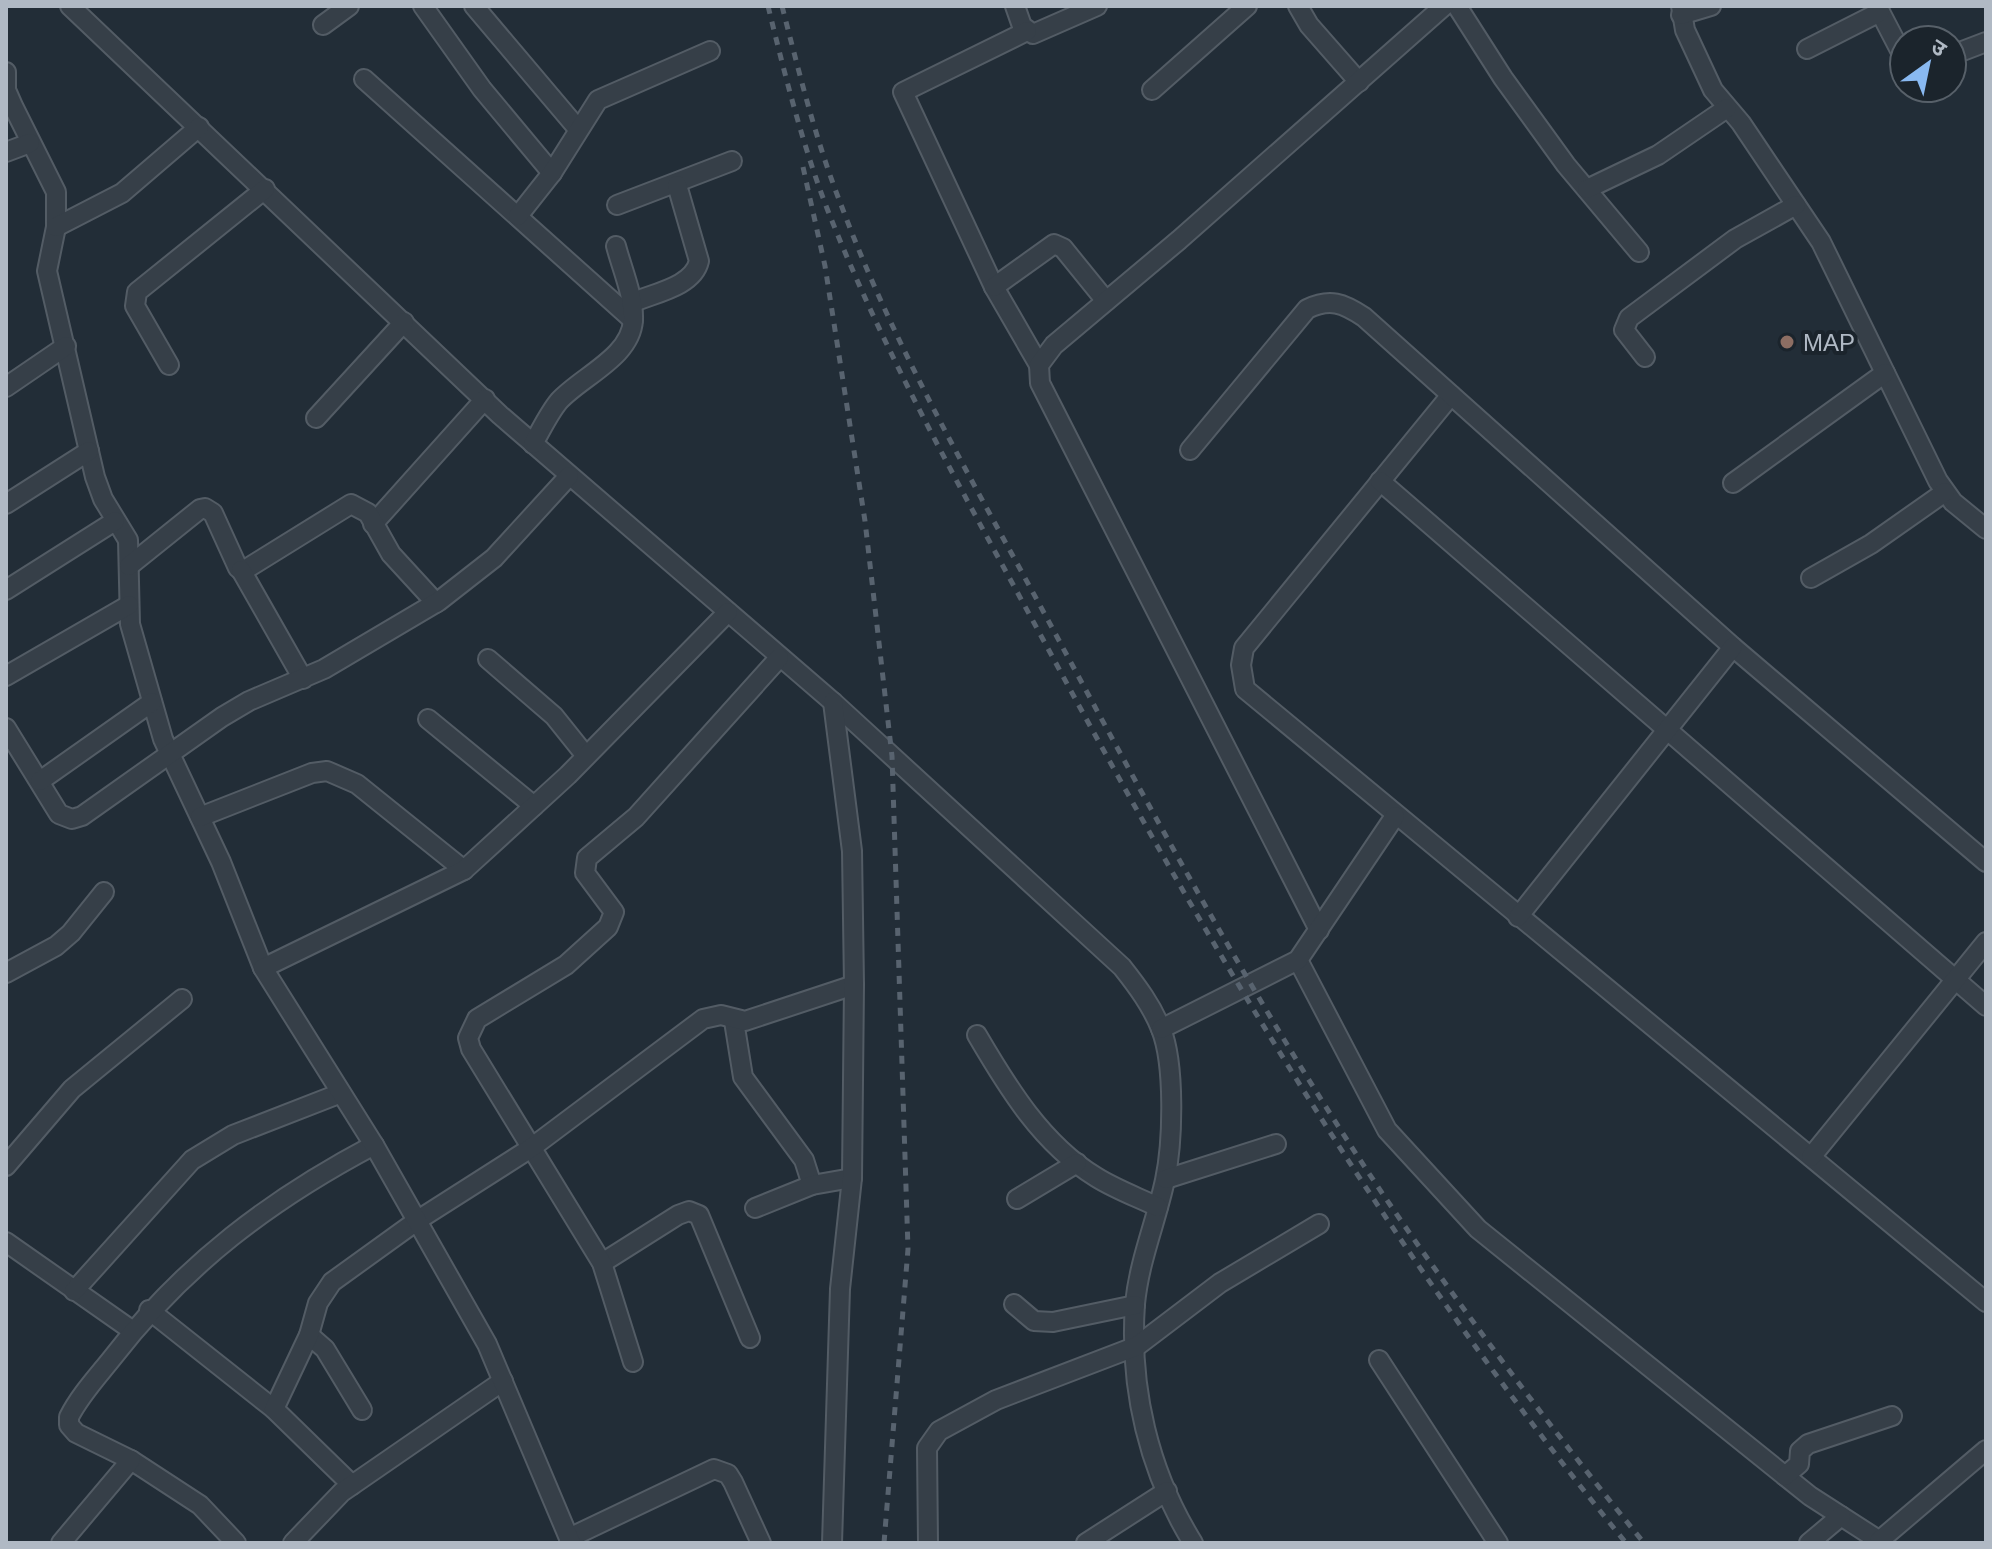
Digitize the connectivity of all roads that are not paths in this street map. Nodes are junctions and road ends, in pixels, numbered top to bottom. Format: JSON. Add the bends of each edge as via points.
{"nodes":[{"id":1,"x":70,"y":6,"type":"edge"},
{"id":2,"x":349,"y":6,"type":"edge"},
{"id":3,"x":423,"y":6,"type":"edge"},
{"id":4,"x":474,"y":6,"type":"edge"},
{"id":5,"x":1015,"y":6,"type":"edge"},
{"id":6,"x":1097,"y":6,"type":"edge"},
{"id":7,"x":1247,"y":6,"type":"edge"},
{"id":8,"x":1298,"y":6,"type":"edge"},
{"id":9,"x":1444,"y":6,"type":"edge"},
{"id":10,"x":1457,"y":6,"type":"edge"},
{"id":11,"x":1711,"y":6,"type":"edge"},
{"id":12,"x":1878,"y":9,"type":"edge"},
{"id":13,"x":1681,"y":10,"type":"edge"},
{"id":14,"x":323,"y":25,"type":"dead end"},
{"id":15,"x":1888,"y":28,"type":"edge"},
{"id":16,"x":1027,"y":31,"type":"junction"},
{"id":17,"x":1807,"y":49,"type":"dead end"},
{"id":18,"x":710,"y":51,"type":"dead end"},
{"id":19,"x":6,"y":72,"type":"edge"},
{"id":20,"x":364,"y":79,"type":"dead end"},
{"id":21,"x":1359,"y":82,"type":"junction"},
{"id":22,"x":1152,"y":90,"type":"dead end"},
{"id":23,"x":1727,"y":108,"type":"junction"},
{"id":24,"x":199,"y":127,"type":"junction"},
{"id":25,"x":578,"y":129,"type":"junction"},
{"id":26,"x":30,"y":143,"type":"junction"},
{"id":27,"x":6,"y":152,"type":"edge"},
{"id":28,"x":732,"y":161,"type":"dead end"},
{"id":29,"x":552,"y":173,"type":"junction"},
{"id":30,"x":677,"y":185,"type":"junction"},
{"id":31,"x":265,"y":189,"type":"junction"},
{"id":32,"x":1587,"y":189,"type":"junction"},
{"id":33,"x":617,"y":205,"type":"dead end"},
{"id":34,"x":1796,"y":205,"type":"junction"},
{"id":35,"x":518,"y":216,"type":"junction"},
{"id":36,"x":56,"y":227,"type":"junction"},
{"id":37,"x":616,"y":246,"type":"dead end"},
{"id":38,"x":1639,"y":252,"type":"dead end"},
{"id":39,"x":994,"y":287,"type":"junction"},
{"id":40,"x":1106,"y":301,"type":"junction"},
{"id":41,"x":632,"y":311,"type":"junction"},
{"id":42,"x":404,"y":322,"type":"junction"},
{"id":43,"x":66,"y":346,"type":"junction"},
{"id":44,"x":1645,"y":357,"type":"dead end"},
{"id":45,"x":169,"y":365,"type":"dead end"},
{"id":46,"x":1039,"y":365,"type":"junction"},
{"id":47,"x":1885,"y":373,"type":"junction"},
{"id":48,"x":6,"y":387,"type":"edge"},
{"id":49,"x":1451,"y":395,"type":"junction"},
{"id":50,"x":485,"y":399,"type":"junction"},
{"id":51,"x":316,"y":418,"type":"dead end"},
{"id":52,"x":533,"y":444,"type":"junction"},
{"id":53,"x":1190,"y":450,"type":"dead end"},
{"id":54,"x":89,"y":451,"type":"junction"},
{"id":55,"x":569,"y":476,"type":"junction"},
{"id":56,"x":1380,"y":481,"type":"junction"},
{"id":57,"x":1733,"y":483,"type":"dead end"},
{"id":58,"x":1945,"y":492,"type":"junction"},
{"id":59,"x":6,"y":504,"type":"edge"},
{"id":60,"x":115,"y":521,"type":"junction"},
{"id":61,"x":373,"y":524,"type":"junction"},
{"id":62,"x":1986,"y":529,"type":"edge"},
{"id":63,"x":129,"y":566,"type":"junction"},
{"id":64,"x":241,"y":570,"type":"junction"},
{"id":65,"x":1811,"y":578,"type":"dead end"},
{"id":66,"x":6,"y":590,"type":"edge"},
{"id":67,"x":436,"y":603,"type":"junction"},
{"id":68,"x":129,"y":605,"type":"junction"},
{"id":69,"x":728,"y":612,"type":"junction"},
{"id":70,"x":1733,"y":647,"type":"junction"},
{"id":71,"x":779,"y":658,"type":"junction"},
{"id":72,"x":488,"y":659,"type":"dead end"},
{"id":73,"x":8,"y":671,"type":"edge"},
{"id":74,"x":303,"y":679,"type":"junction"},
{"id":75,"x":152,"y":702,"type":"junction"},
{"id":76,"x":833,"y":702,"type":"junction"},
{"id":77,"x":428,"y":719,"type":"dead end"},
{"id":78,"x":6,"y":728,"type":"edge"},
{"id":79,"x":1669,"y":731,"type":"junction"},
{"id":80,"x":169,"y":751,"type":"junction"},
{"id":81,"x":586,"y":756,"type":"junction"},
{"id":82,"x":40,"y":781,"type":"junction"},
{"id":83,"x":534,"y":806,"type":"junction"},
{"id":84,"x":1395,"y":816,"type":"junction"},
{"id":85,"x":200,"y":817,"type":"junction"},
{"id":86,"x":1986,"y":862,"type":"edge"},
{"id":87,"x":464,"y":870,"type":"junction"},
{"id":88,"x":104,"y":892,"type":"dead end"},
{"id":89,"x":1518,"y":917,"type":"junction"},
{"id":90,"x":1319,"y":930,"type":"junction"},
{"id":91,"x":1986,"y":942,"type":"edge"},
{"id":92,"x":1298,"y":960,"type":"junction"},
{"id":93,"x":263,"y":968,"type":"junction"},
{"id":94,"x":6,"y":973,"type":"edge"},
{"id":95,"x":1956,"y":981,"type":"junction"},
{"id":96,"x":854,"y":985,"type":"junction"},
{"id":97,"x":182,"y":999,"type":"dead end"},
{"id":98,"x":1986,"y":1006,"type":"edge"},
{"id":99,"x":734,"y":1021,"type":"junction"},
{"id":100,"x":1161,"y":1029,"type":"junction"},
{"id":101,"x":977,"y":1035,"type":"dead end"},
{"id":102,"x":341,"y":1093,"type":"junction"},
{"id":103,"x":1276,"y":1144,"type":"dead end"},
{"id":104,"x":374,"y":1145,"type":"junction"},
{"id":105,"x":531,"y":1148,"type":"junction"},
{"id":106,"x":1811,"y":1157,"type":"junction"},
{"id":107,"x":1077,"y":1163,"type":"junction"},
{"id":108,"x":6,"y":1166,"type":"edge"},
{"id":109,"x":852,"y":1178,"type":"junction"},
{"id":110,"x":1166,"y":1179,"type":"junction"},
{"id":111,"x":812,"y":1185,"type":"junction"},
{"id":112,"x":1017,"y":1199,"type":"dead end"},
{"id":113,"x":1158,"y":1207,"type":"junction"},
{"id":114,"x":755,"y":1208,"type":"dead end"},
{"id":115,"x":418,"y":1220,"type":"junction"},
{"id":116,"x":1319,"y":1224,"type":"dead end"},
{"id":117,"x":6,"y":1242,"type":"edge"},
{"id":118,"x":602,"y":1263,"type":"junction"},
{"id":119,"x":74,"y":1291,"type":"junction"},
{"id":120,"x":1986,"y":1302,"type":"edge"},
{"id":121,"x":1014,"y":1304,"type":"dead end"},
{"id":122,"x":1135,"y":1305,"type":"junction"},
{"id":123,"x":149,"y":1310,"type":"junction"},
{"id":124,"x":133,"y":1331,"type":"junction"},
{"id":125,"x":309,"y":1335,"type":"junction"},
{"id":126,"x":750,"y":1338,"type":"dead end"},
{"id":127,"x":1137,"y":1346,"type":"junction"},
{"id":128,"x":1379,"y":1360,"type":"dead end"},
{"id":129,"x":633,"y":1362,"type":"dead end"},
{"id":130,"x":503,"y":1381,"type":"junction"},
{"id":131,"x":274,"y":1409,"type":"junction"},
{"id":132,"x":362,"y":1410,"type":"dead end"},
{"id":133,"x":1892,"y":1416,"type":"dead end"},
{"id":134,"x":1986,"y":1450,"type":"edge"},
{"id":135,"x":131,"y":1460,"type":"junction"},
{"id":136,"x":1785,"y":1476,"type":"junction"},
{"id":137,"x":352,"y":1485,"type":"junction"},
{"id":138,"x":1167,"y":1491,"type":"junction"},
{"id":139,"x":1841,"y":1516,"type":"junction"},
{"id":140,"x":570,"y":1541,"type":"edge"},
{"id":141,"x":1881,"y":1542,"type":"edge"},
{"id":142,"x":61,"y":1543,"type":"edge"},
{"id":143,"x":236,"y":1543,"type":"edge"},
{"id":144,"x":293,"y":1543,"type":"edge"},
{"id":145,"x":761,"y":1543,"type":"edge"},
{"id":146,"x":832,"y":1543,"type":"edge"},
{"id":147,"x":928,"y":1543,"type":"edge"},
{"id":148,"x":1086,"y":1543,"type":"edge"},
{"id":149,"x":1193,"y":1543,"type":"edge"},
{"id":150,"x":1498,"y":1543,"type":"edge"},
{"id":151,"x":1809,"y":1543,"type":"edge"}],
"edges":[{"from":1,"to":24,"type":"street"},
{"from":2,"to":14,"type":"street"},
{"from":3,"to":29,"type":"street","via":[[482,89]]},
{"from":4,"to":25,"type":"street"},
{"from":5,"to":16,"type":"street"},
{"from":6,"to":16,"type":"street","via":[[1041,31]]},
{"from":7,"to":22,"type":"street"},
{"from":8,"to":21,"type":"street"},
{"from":9,"to":21,"type":"street"},
{"from":10,"to":32,"type":"street","via":[[1503,78]]},
{"from":11,"to":13,"type":"street"},
{"from":12,"to":15,"type":"street"},
{"from":12,"to":17,"type":"street"},
{"from":13,"to":23,"type":"street","via":[[1699,63]]},
{"from":16,"to":39,"type":"street","via":[[903,92]]},
{"from":18,"to":25,"type":"street","via":[[598,100]]},
{"from":19,"to":26,"type":"street","via":[[6,90]]},
{"from":20,"to":35,"type":"street"},
{"from":21,"to":40,"type":"street"},
{"from":23,"to":32,"type":"street","via":[[1658,155]]},
{"from":23,"to":34,"type":"street"},
{"from":24,"to":31,"type":"street"},
{"from":24,"to":36,"type":"street","via":[[122,193]]},
{"from":25,"to":29,"type":"street"},
{"from":26,"to":27,"type":"street"},
{"from":26,"to":36,"type":"street","via":[[56,192]]},
{"from":28,"to":30,"type":"street"},
{"from":29,"to":35,"type":"street"},
{"from":30,"to":33,"type":"street"},
{"from":30,"to":41,"type":"street","via":[[699,261],[696,271]]},
{"from":31,"to":42,"type":"street"},
{"from":31,"to":45,"type":"street","via":[[137,292],[135,306]]},
{"from":32,"to":38,"type":"street"},
{"from":34,"to":44,"type":"street","via":[[1735,239],[1629,318],[1624,330]]},
{"from":34,"to":47,"type":"street","via":[[1821,242]]},
{"from":35,"to":41,"type":"street"},
{"from":36,"to":43,"type":"street","via":[[47,271]]},
{"from":37,"to":41,"type":"street"},
{"from":39,"to":40,"type":"street","via":[[1054,244]]},
{"from":39,"to":46,"type":"street"},
{"from":40,"to":46,"type":"street","via":[[1054,345]]},
{"from":41,"to":52,"type":"street","via":[[629,337],[618,353],[556,404]]},
{"from":42,"to":50,"type":"street"},
{"from":42,"to":51,"type":"street"},
{"from":43,"to":48,"type":"street"},
{"from":43,"to":54,"type":"street"},
{"from":46,"to":90,"type":"street","via":[[1040,383]]},
{"from":47,"to":57,"type":"street"},
{"from":47,"to":58,"type":"street"},
{"from":49,"to":53,"type":"street","via":[[1364,317],[1344,304],[1322,302],[1307,309]]},
{"from":49,"to":56,"type":"street"},
{"from":49,"to":70,"type":"street"},
{"from":50,"to":52,"type":"street"},
{"from":50,"to":61,"type":"street"},
{"from":52,"to":55,"type":"street"},
{"from":54,"to":59,"type":"street"},
{"from":54,"to":60,"type":"street"},
{"from":55,"to":67,"type":"street","via":[[494,558]]},
{"from":55,"to":69,"type":"street"},
{"from":56,"to":79,"type":"street"},
{"from":56,"to":84,"type":"street","via":[[1244,648],[1241,665],[1245,689],[1263,707]]},
{"from":58,"to":62,"type":"street"},
{"from":58,"to":65,"type":"street"},
{"from":60,"to":63,"type":"street","via":[[128,540]]},
{"from":60,"to":66,"type":"street"},
{"from":61,"to":64,"type":"street","via":[[362,507],[351,504]]},
{"from":61,"to":67,"type":"street","via":[[391,554]]},
{"from":63,"to":64,"type":"street","via":[[205,508],[213,513]]},
{"from":63,"to":68,"type":"street"},
{"from":64,"to":74,"type":"street"},
{"from":67,"to":74,"type":"street"},
{"from":68,"to":73,"type":"street"},
{"from":68,"to":75,"type":"street"},
{"from":69,"to":71,"type":"street"},
{"from":69,"to":81,"type":"street"},
{"from":70,"to":79,"type":"street"},
{"from":70,"to":86,"type":"street"},
{"from":71,"to":76,"type":"street"},
{"from":71,"to":105,"type":"street","via":[[636,817],[587,858],[585,873],[614,912],[608,927],[555,973],[471,1027],[471,1049]]},
{"from":72,"to":81,"type":"street","via":[[554,716]]},
{"from":74,"to":80,"type":"street","via":[[249,701]]},
{"from":75,"to":80,"type":"street"},
{"from":75,"to":82,"type":"street"},
{"from":76,"to":96,"type":"street","via":[[852,851]]},
{"from":76,"to":100,"type":"street","via":[[1122,967]]},
{"from":77,"to":83,"type":"street"},
{"from":78,"to":82,"type":"street"},
{"from":79,"to":89,"type":"street"},
{"from":79,"to":95,"type":"street"},
{"from":80,"to":82,"type":"street","via":[[72,819],[59,814]]},
{"from":80,"to":85,"type":"street"},
{"from":81,"to":83,"type":"street"},
{"from":83,"to":87,"type":"street"},
{"from":84,"to":89,"type":"street"},
{"from":84,"to":90,"type":"street"},
{"from":85,"to":87,"type":"street","via":[[327,771],[357,784]]},
{"from":85,"to":93,"type":"street"},
{"from":87,"to":93,"type":"street"},
{"from":88,"to":94,"type":"street","via":[[64,940]]},
{"from":89,"to":106,"type":"street"},
{"from":90,"to":92,"type":"street"},
{"from":91,"to":95,"type":"street"},
{"from":92,"to":100,"type":"street"},
{"from":92,"to":136,"type":"street","via":[[1387,1130],[1478,1229]]},
{"from":93,"to":102,"type":"street"},
{"from":95,"to":98,"type":"street"},
{"from":95,"to":106,"type":"street"},
{"from":96,"to":99,"type":"street"},
{"from":96,"to":109,"type":"street"},
{"from":97,"to":108,"type":"street","via":[[72,1089]]},
{"from":99,"to":105,"type":"street","via":[[712,1015],[693,1025]]},
{"from":99,"to":111,"type":"street","via":[[743,1077],[804,1160]]},
{"from":100,"to":110,"type":"street","via":[[1169,1061]]},
{"from":101,"to":107,"type":"street","via":[[1030,1118]]},
{"from":102,"to":104,"type":"street"},
{"from":102,"to":119,"type":"street","via":[[233,1135],[192,1160]]},
{"from":103,"to":110,"type":"street"},
{"from":104,"to":115,"type":"street"},
{"from":104,"to":123,"type":"street","via":[[272,1206],[188,1270]]},
{"from":105,"to":115,"type":"street"},
{"from":105,"to":118,"type":"street"},
{"from":106,"to":120,"type":"street"},
{"from":107,"to":112,"type":"street"},
{"from":107,"to":113,"type":"street"},
{"from":109,"to":111,"type":"street"},
{"from":109,"to":146,"type":"street","via":[[840,1289]]},
{"from":110,"to":113,"type":"street"},
{"from":111,"to":114,"type":"street"},
{"from":113,"to":122,"type":"street"},
{"from":115,"to":125,"type":"street","via":[[332,1282],[318,1303]]},
{"from":115,"to":130,"type":"street"},
{"from":116,"to":127,"type":"street","via":[[1220,1283]]},
{"from":117,"to":119,"type":"street"},
{"from":118,"to":126,"type":"street","via":[[678,1215],[699,1215]]},
{"from":118,"to":129,"type":"street"},
{"from":119,"to":124,"type":"street"},
{"from":121,"to":122,"type":"street","via":[[1034,1321],[1053,1322]]},
{"from":122,"to":127,"type":"street"},
{"from":123,"to":124,"type":"street"},
{"from":123,"to":131,"type":"street"},
{"from":124,"to":135,"type":"street","via":[[69,1417],[76,1433]]},
{"from":125,"to":131,"type":"street"},
{"from":125,"to":132,"type":"street","via":[[325,1349]]},
{"from":127,"to":138,"type":"street","via":[[1139,1412]]},
{"from":127,"to":147,"type":"street","via":[[1006,1396],[939,1431],[927,1448]]},
{"from":128,"to":150,"type":"street"},
{"from":130,"to":137,"type":"street"},
{"from":130,"to":140,"type":"street"},
{"from":131,"to":137,"type":"street"},
{"from":133,"to":136,"type":"street","via":[[1808,1444],[1800,1451],[1799,1464]]},
{"from":134,"to":141,"type":"street"},
{"from":135,"to":142,"type":"street"},
{"from":135,"to":143,"type":"street","via":[[200,1505]]},
{"from":136,"to":139,"type":"street"},
{"from":137,"to":144,"type":"street"},
{"from":138,"to":148,"type":"street"},
{"from":138,"to":149,"type":"street"},
{"from":139,"to":141,"type":"street"},
{"from":139,"to":151,"type":"street"},
{"from":140,"to":145,"type":"street","via":[[714,1469],[728,1474]]}]}
